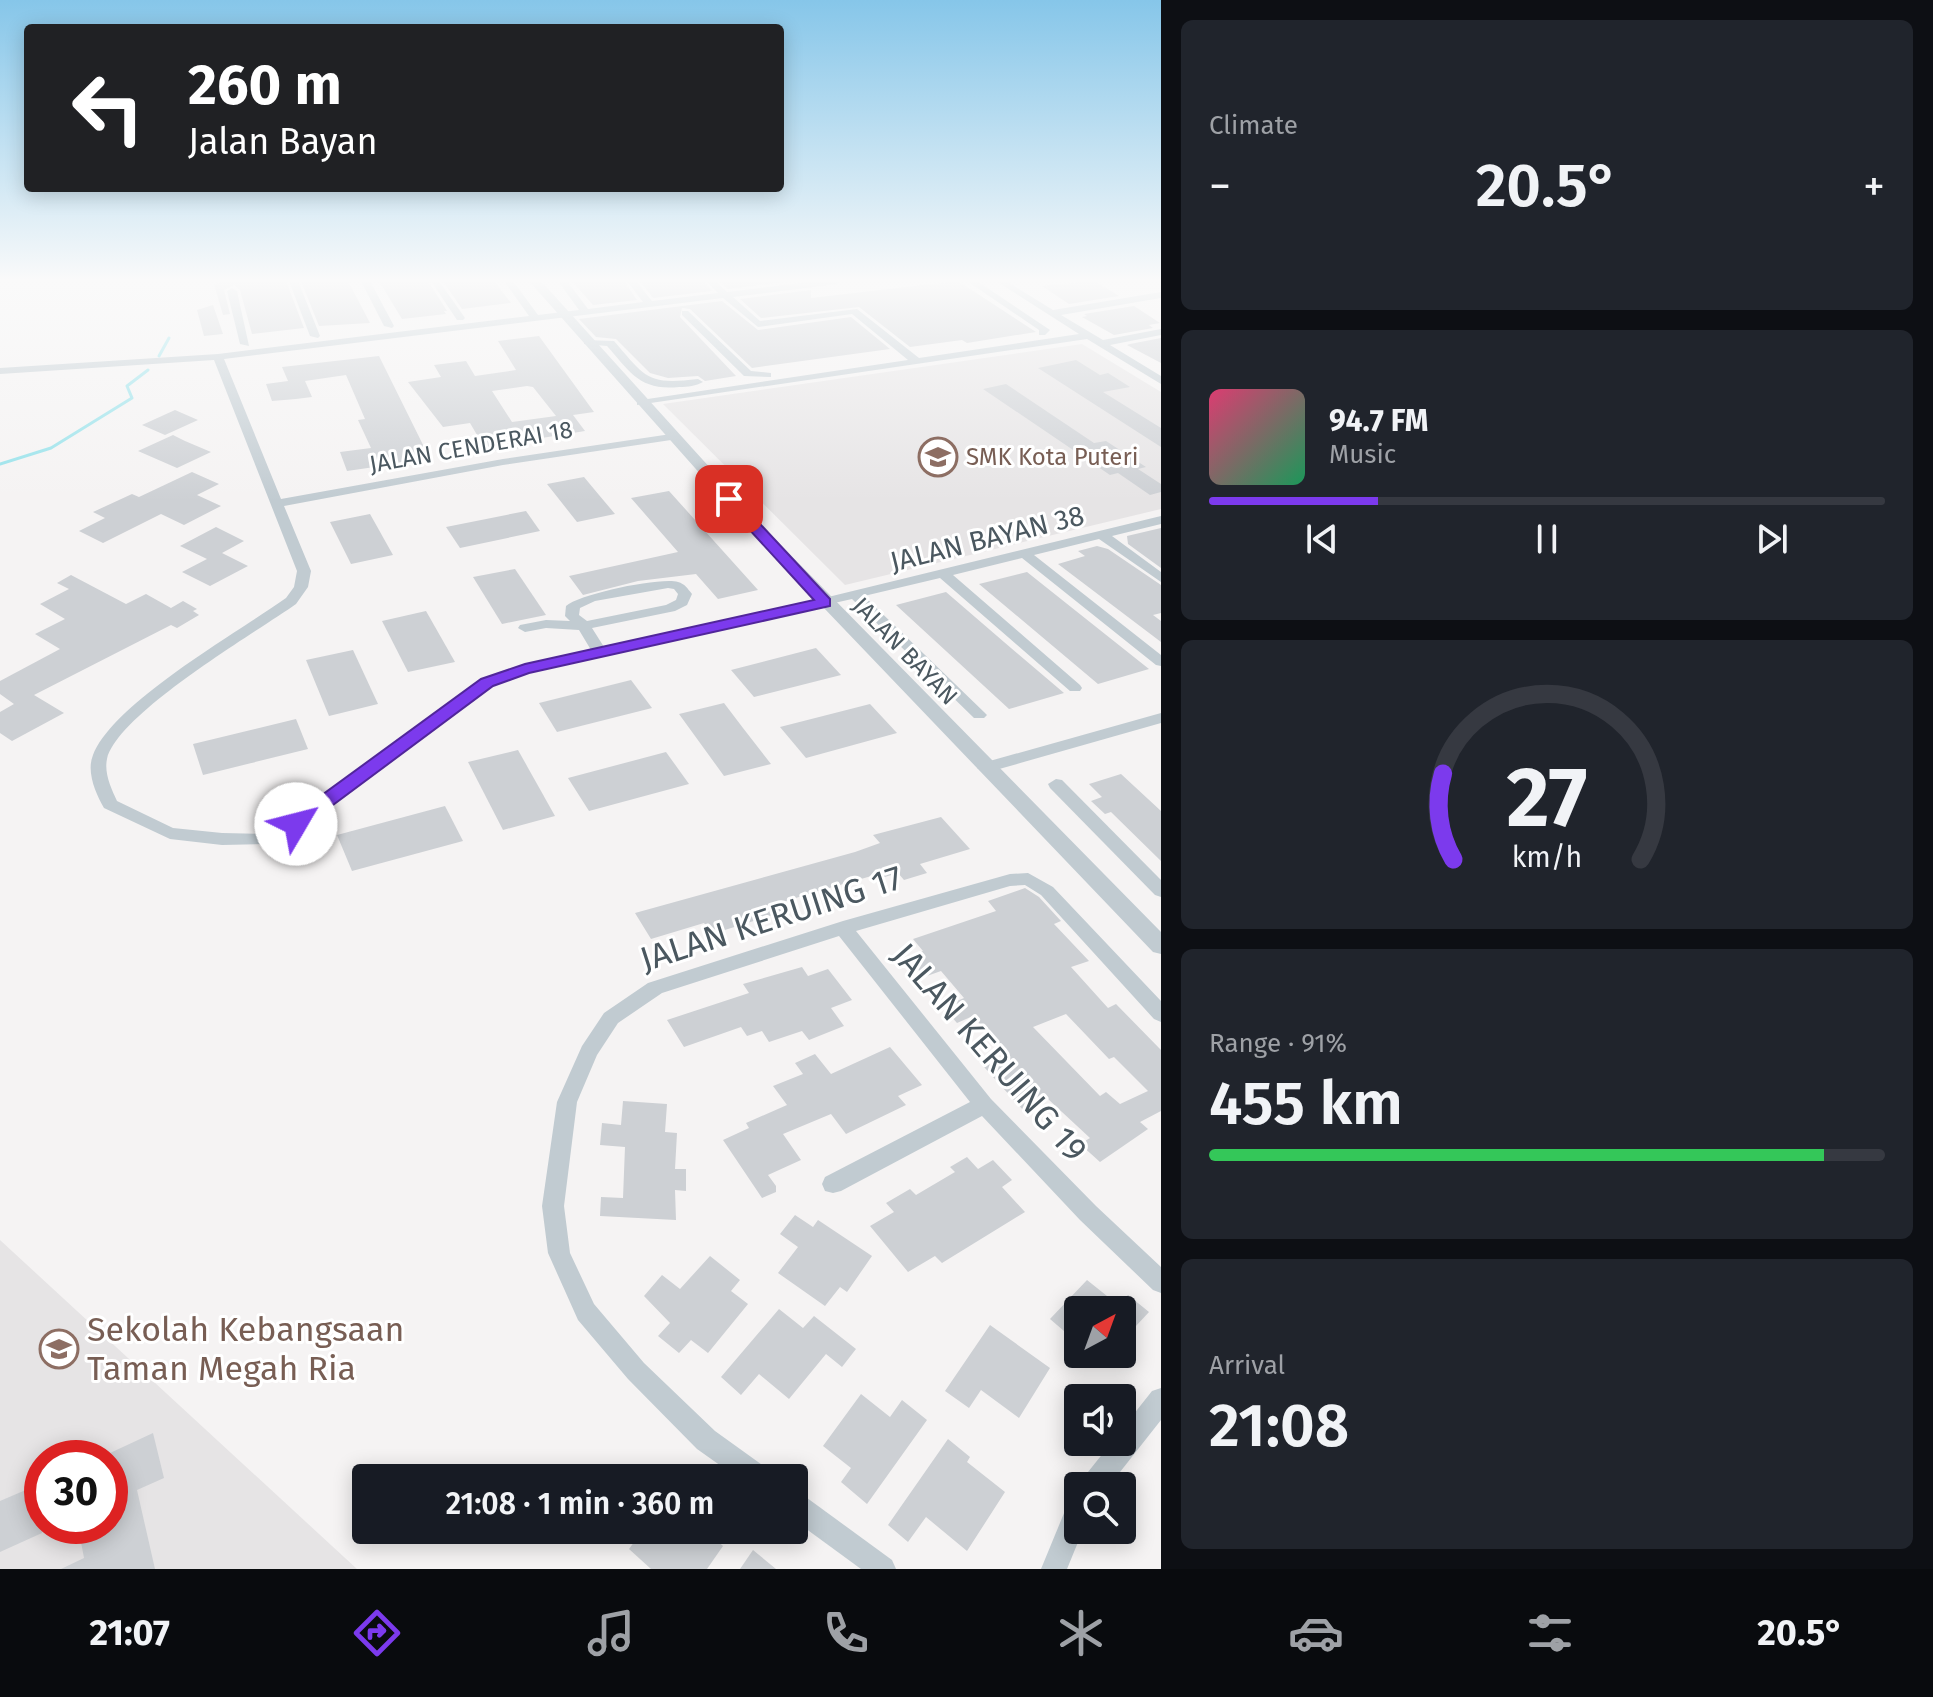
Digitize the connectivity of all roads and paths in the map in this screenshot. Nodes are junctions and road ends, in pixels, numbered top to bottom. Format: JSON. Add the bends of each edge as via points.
{"nodes":[{"id":1,"x":238,"y":354,"type":"edge"},
{"id":2,"x":599,"y":354,"type":"edge"},
{"id":3,"x":619,"y":354,"type":"edge"},
{"id":4,"x":728,"y":354,"type":"edge"},
{"id":5,"x":903,"y":354,"type":"edge"},
{"id":6,"x":907,"y":354,"type":"edge"},
{"id":7,"x":968,"y":354,"type":"edge"},
{"id":8,"x":1117,"y":354,"type":"edge"},
{"id":9,"x":218,"y":357,"type":"junction"},
{"id":10,"x":917,"y":362,"type":"junction"},
{"id":11,"x":0,"y":371,"type":"edge"},
{"id":12,"x":1161,"y":371,"type":"edge"},
{"id":13,"x":1148,"y":373,"type":"junction"},
{"id":14,"x":772,"y":379,"type":"junction"},
{"id":15,"x":1161,"y":381,"type":"edge"},
{"id":16,"x":698,"y":382,"type":"dead end"},
{"id":17,"x":641,"y":403,"type":"junction"},
{"id":18,"x":671,"y":437,"type":"junction"},
{"id":19,"x":278,"y":503,"type":"junction"},
{"id":20,"x":1161,"y":520,"type":"edge"},
{"id":21,"x":1101,"y":534,"type":"junction"},
{"id":22,"x":1024,"y":553,"type":"junction"},
{"id":23,"x":943,"y":573,"type":"junction"},
{"id":24,"x":1161,"y":578,"type":"edge"},
{"id":25,"x":855,"y":595,"type":"junction"},
{"id":26,"x":824,"y":602,"type":"junction"},
{"id":27,"x":584,"y":626,"type":"junction"},
{"id":28,"x":525,"y":628,"type":"dead end"},
{"id":29,"x":600,"y":653,"type":"junction"},
{"id":30,"x":1161,"y":662,"type":"edge"},
{"id":31,"x":1075,"y":688,"type":"dead end"},
{"id":32,"x":979,"y":715,"type":"dead end"},
{"id":33,"x":1161,"y":718,"type":"edge"},
{"id":34,"x":985,"y":768,"type":"junction"},
{"id":35,"x":1056,"y":784,"type":"dead end"},
{"id":36,"x":1161,"y":891,"type":"edge"},
{"id":37,"x":843,"y":928,"type":"junction"},
{"id":38,"x":1161,"y":946,"type":"edge"},
{"id":39,"x":1161,"y":1014,"type":"edge"},
{"id":40,"x":984,"y":1105,"type":"junction"},
{"id":41,"x":833,"y":1184,"type":"dead end"},
{"id":42,"x":1161,"y":1282,"type":"edge"},
{"id":43,"x":1161,"y":1400,"type":"edge"},
{"id":44,"x":739,"y":1464,"type":"edge"},
{"id":45,"x":1104,"y":1472,"type":"edge"},
{"id":46,"x":808,"y":1514,"type":"edge"},
{"id":47,"x":1064,"y":1544,"type":"edge"},
{"id":48,"x":883,"y":1569,"type":"edge"},
{"id":49,"x":1054,"y":1569,"type":"edge"}],
"edges":[{"from":1,"to":9,"type":"street"},
{"from":2,"to":17,"type":"street","name":"JALAN BAYAN"},
{"from":3,"to":16,"type":"street","via":[[655,386]]},
{"from":4,"to":14,"type":"street","via":[[748,374]]},
{"from":5,"to":14,"type":"street"},
{"from":6,"to":10,"type":"street"},
{"from":7,"to":10,"type":"street"},
{"from":8,"to":13,"type":"street"},
{"from":9,"to":11,"type":"street"},
{"from":9,"to":19,"type":"street"},
{"from":10,"to":14,"type":"street"},
{"from":12,"to":13,"type":"street"},
{"from":13,"to":15,"type":"street"},
{"from":14,"to":17,"type":"street"},
{"from":17,"to":18,"type":"street","name":"JALAN BAYAN"},
{"from":18,"to":19,"type":"street","name":"JALAN CENDERAI 18"},
{"from":18,"to":26,"type":"street","name":"JALAN BAYAN"},
{"from":19,"to":29,"type":"street","name":"JALAN BAYAN 38","via":[[304,571],[301,587],[274,614],[135,710],[100,756],[99,777],[110,804],[170,833],[263,840],[296,824],[487,682]]},
{"from":20,"to":21,"type":"street","name":"JALAN BAYAN 38"},
{"from":21,"to":22,"type":"street","name":"JALAN BAYAN 38"},
{"from":21,"to":24,"type":"street"},
{"from":22,"to":23,"type":"street","name":"JALAN BAYAN 38"},
{"from":22,"to":30,"type":"street"},
{"from":23,"to":25,"type":"street","name":"JALAN BAYAN 38"},
{"from":23,"to":31,"type":"street"},
{"from":25,"to":26,"type":"street","name":"JALAN BAYAN 38"},
{"from":25,"to":32,"type":"street"},
{"from":26,"to":29,"type":"street","name":"JALAN BAYAN 38"},
{"from":26,"to":34,"type":"street","name":"JALAN BAYAN"},
{"from":27,"to":27,"type":"street","via":[[572,616],[573,606],[591,598],[668,584],[685,594],[670,608]]},
{"from":27,"to":28,"type":"street"},
{"from":27,"to":29,"type":"street"},
{"from":33,"to":34,"type":"street"},
{"from":34,"to":38,"type":"street","name":"JALAN BAYAN"},
{"from":35,"to":36,"type":"street"},
{"from":37,"to":39,"type":"street","name":"JALAN KERUING 17","via":[[1028,879],[1047,891]]},
{"from":37,"to":40,"type":"street","name":"JALAN KERUING 19"},
{"from":37,"to":44,"type":"street","name":"JALAN KERUING 17","via":[[655,988],[611,1018],[567,1102],[553,1206],[559,1253],[586,1312],[636,1371],[706,1440]]},
{"from":40,"to":41,"type":"street"},
{"from":40,"to":42,"type":"street","name":"JALAN KERUING 19"},
{"from":43,"to":45,"type":"street"},
{"from":46,"to":48,"type":"street"},
{"from":47,"to":49,"type":"street"}]}
